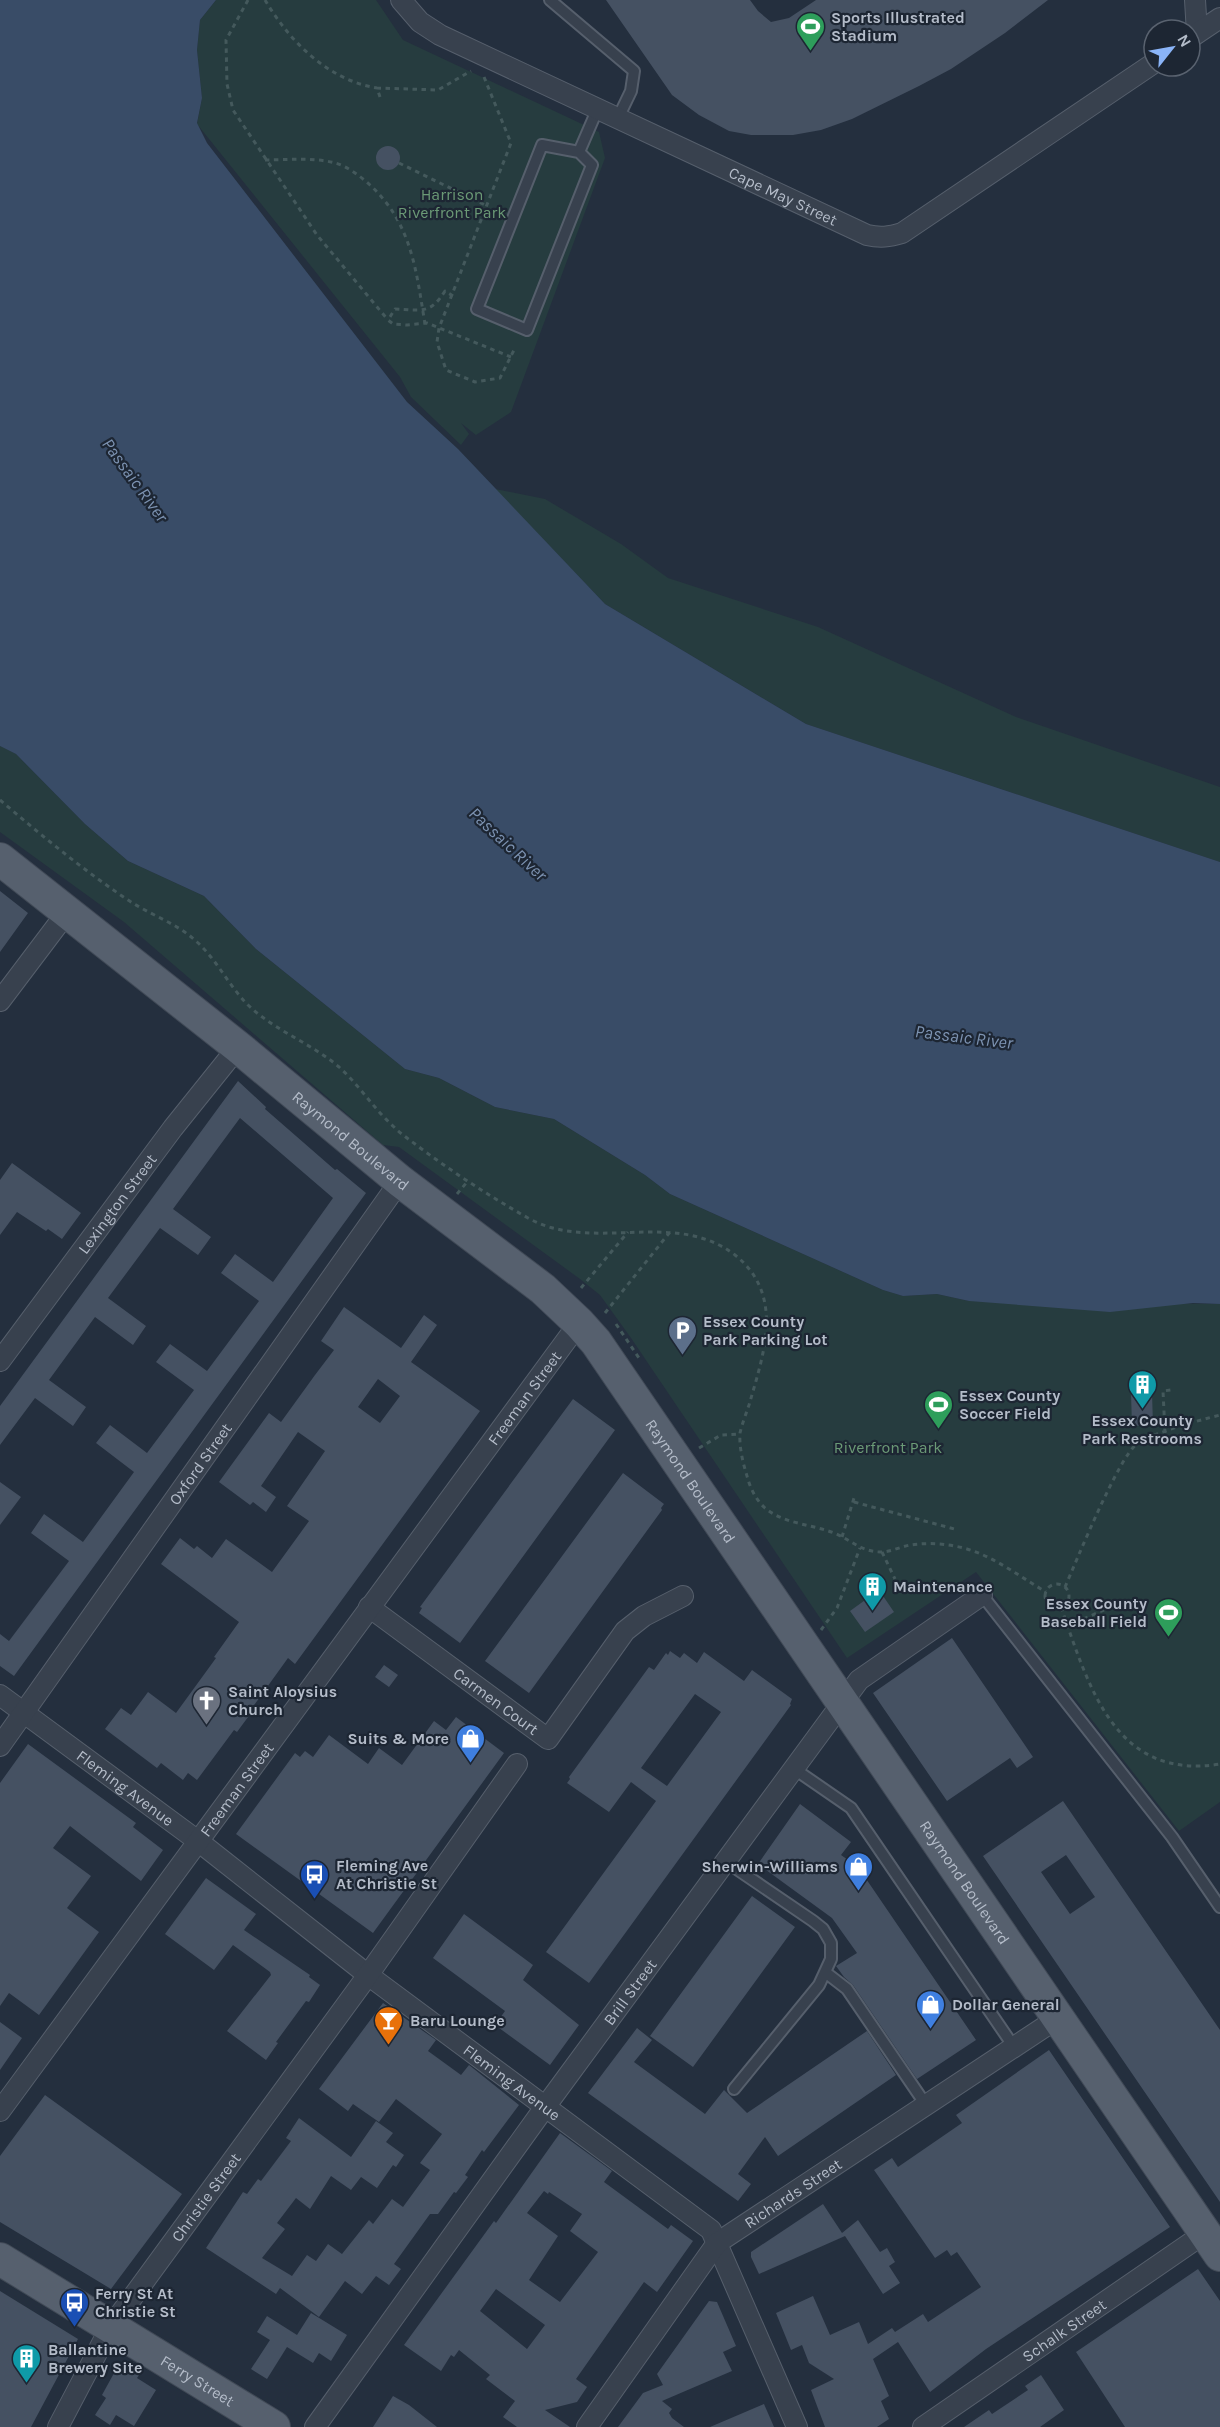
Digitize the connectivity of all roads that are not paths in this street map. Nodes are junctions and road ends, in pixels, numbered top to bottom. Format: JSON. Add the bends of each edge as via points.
{"nodes":[{"id":1,"x":401,"y":0,"type":"edge"},
{"id":2,"x":550,"y":0,"type":"edge"},
{"id":3,"x":1195,"y":0,"type":"edge"},
{"id":4,"x":1194,"y":18,"type":"edge"},
{"id":5,"x":1220,"y":18,"type":"edge"},
{"id":6,"x":1202,"y":30,"type":"edge"},
{"id":7,"x":1142,"y":71,"type":"edge"},
{"id":8,"x":598,"y":108,"type":"junction"},
{"id":9,"x":618,"y":117,"type":"junction"},
{"id":10,"x":579,"y":152,"type":"junction"},
{"id":11,"x":0,"y":859,"type":"edge"},
{"id":12,"x":68,"y":911,"type":"junction"},
{"id":13,"x":0,"y":1001,"type":"edge"},
{"id":14,"x":238,"y":1047,"type":"junction"},
{"id":15,"x":400,"y":1181,"type":"junction"},
{"id":16,"x":592,"y":1318,"type":"junction"},
{"id":17,"x":0,"y":1361,"type":"edge"},
{"id":18,"x":982,"y":1595,"type":"joint"},
{"id":19,"x":683,"y":1596,"type":"dead end"},
{"id":20,"x":369,"y":1606,"type":"junction"},
{"id":21,"x":0,"y":1695,"type":"edge"},
{"id":22,"x":843,"y":1702,"type":"junction"},
{"id":23,"x":23,"y":1711,"type":"junction"},
{"id":24,"x":0,"y":1746,"type":"edge"},
{"id":25,"x":517,"y":1764,"type":"dead end"},
{"id":26,"x":793,"y":1768,"type":"junction"},
{"id":27,"x":198,"y":1841,"type":"junction"},
{"id":28,"x":725,"y":1861,"type":"junction"},
{"id":29,"x":1220,"y":1908,"type":"edge"},
{"id":30,"x":825,"y":1972,"type":"junction"},
{"id":31,"x":368,"y":1975,"type":"junction"},
{"id":32,"x":1058,"y":2018,"type":"junction"},
{"id":33,"x":1014,"y":2047,"type":"junction"},
{"id":34,"x":734,"y":2089,"type":"dead end"},
{"id":35,"x":926,"y":2105,"type":"junction"},
{"id":36,"x":545,"y":2107,"type":"junction"},
{"id":37,"x":0,"y":2111,"type":"edge"},
{"id":38,"x":717,"y":2243,"type":"junction"},
{"id":39,"x":1213,"y":2244,"type":"edge"},
{"id":40,"x":0,"y":2259,"type":"edge"},
{"id":41,"x":111,"y":2328,"type":"junction"},
{"id":42,"x":58,"y":2427,"type":"edge"},
{"id":43,"x":274,"y":2427,"type":"edge"},
{"id":44,"x":315,"y":2427,"type":"edge"},
{"id":45,"x":587,"y":2427,"type":"edge"},
{"id":46,"x":797,"y":2427,"type":"edge"},
{"id":47,"x":923,"y":2427,"type":"edge"}],
"edges":[{"from":1,"to":8,"type":"street","name":"Cape May Street","via":[[420,22],[440,35]]},
{"from":2,"to":9,"type":"lane","via":[[634,71],[631,92]]},
{"from":3,"to":4,"type":"street"},
{"from":5,"to":6,"type":"street"},
{"from":7,"to":9,"type":"street","name":"Cape May Street","via":[[911,227],[890,237],[867,235]]},
{"from":8,"to":9,"type":"street","name":"Cape May Street"},
{"from":8,"to":10,"type":"lane"},
{"from":10,"to":10,"type":"lane","via":[[542,145],[477,309],[527,330],[592,165]]},
{"from":11,"to":12,"type":"main road","name":"Raymond Boulevard"},
{"from":12,"to":13,"type":"street"},
{"from":12,"to":14,"type":"main road","name":"Raymond Boulevard"},
{"from":14,"to":15,"type":"main road","name":"Raymond Boulevard"},
{"from":14,"to":17,"type":"street","name":"Lexington Street","via":[[166,1137]]},
{"from":15,"to":16,"type":"main road","name":"Raymond Boulevard","via":[[543,1289]]},
{"from":15,"to":23,"type":"street","name":"Oxford Street"},
{"from":16,"to":20,"type":"street","name":"Freeman Street"},
{"from":16,"to":22,"type":"main road","name":"Raymond Boulevard","via":[[607,1357]]},
{"from":18,"to":22,"type":"street","name":"Brill Street","via":[[859,1680]]},
{"from":18,"to":29,"type":"lane","via":[[1172,1837]]},
{"from":19,"to":20,"type":"street","name":"Carmen Court","via":[[644,1616],[626,1631],[548,1739]]},
{"from":20,"to":27,"type":"street","name":"Freeman Street"},
{"from":21,"to":23,"type":"street","name":"Fleming Avenue"},
{"from":22,"to":26,"type":"street","name":"Brill Street"},
{"from":22,"to":32,"type":"main road","name":"Raymond Boulevard"},
{"from":23,"to":24,"type":"street","name":"Oxford Street"},
{"from":23,"to":27,"type":"street","name":"Fleming Avenue"},
{"from":25,"to":31,"type":"street","name":"Christie Street"},
{"from":26,"to":28,"type":"street","name":"Brill Street"},
{"from":26,"to":33,"type":"lane","via":[[851,1808]]},
{"from":27,"to":31,"type":"street","name":"Fleming Avenue"},
{"from":27,"to":37,"type":"street","name":"Freeman Street"},
{"from":28,"to":30,"type":"lane","via":[[823,1929],[831,1944],[831,1959]]},
{"from":28,"to":36,"type":"street","name":"Brill Street"},
{"from":30,"to":34,"type":"lane","via":[[819,1985]]},
{"from":30,"to":35,"type":"lane","via":[[847,1989]]},
{"from":31,"to":36,"type":"street","name":"Fleming Avenue"},
{"from":31,"to":41,"type":"street","name":"Christie Street"},
{"from":32,"to":33,"type":"street","name":"Richards Street"},
{"from":32,"to":39,"type":"main road","name":"Raymond Boulevard"},
{"from":33,"to":35,"type":"street","name":"Richards Street"},
{"from":35,"to":38,"type":"street","name":"Richards Street"},
{"from":36,"to":38,"type":"street","name":"Fleming Avenue","via":[[711,2230]]},
{"from":36,"to":44,"type":"street","name":"Brill Street"},
{"from":38,"to":45,"type":"street","name":"Richards Street"},
{"from":38,"to":46,"type":"street","name":"Fleming Avenue"},
{"from":39,"to":47,"type":"street","name":"Schalk Street"},
{"from":40,"to":41,"type":"main road","name":"Ferry Street"},
{"from":41,"to":42,"type":"street","name":"Christie Street"},
{"from":41,"to":43,"type":"main road","name":"Ferry Street"}]}
